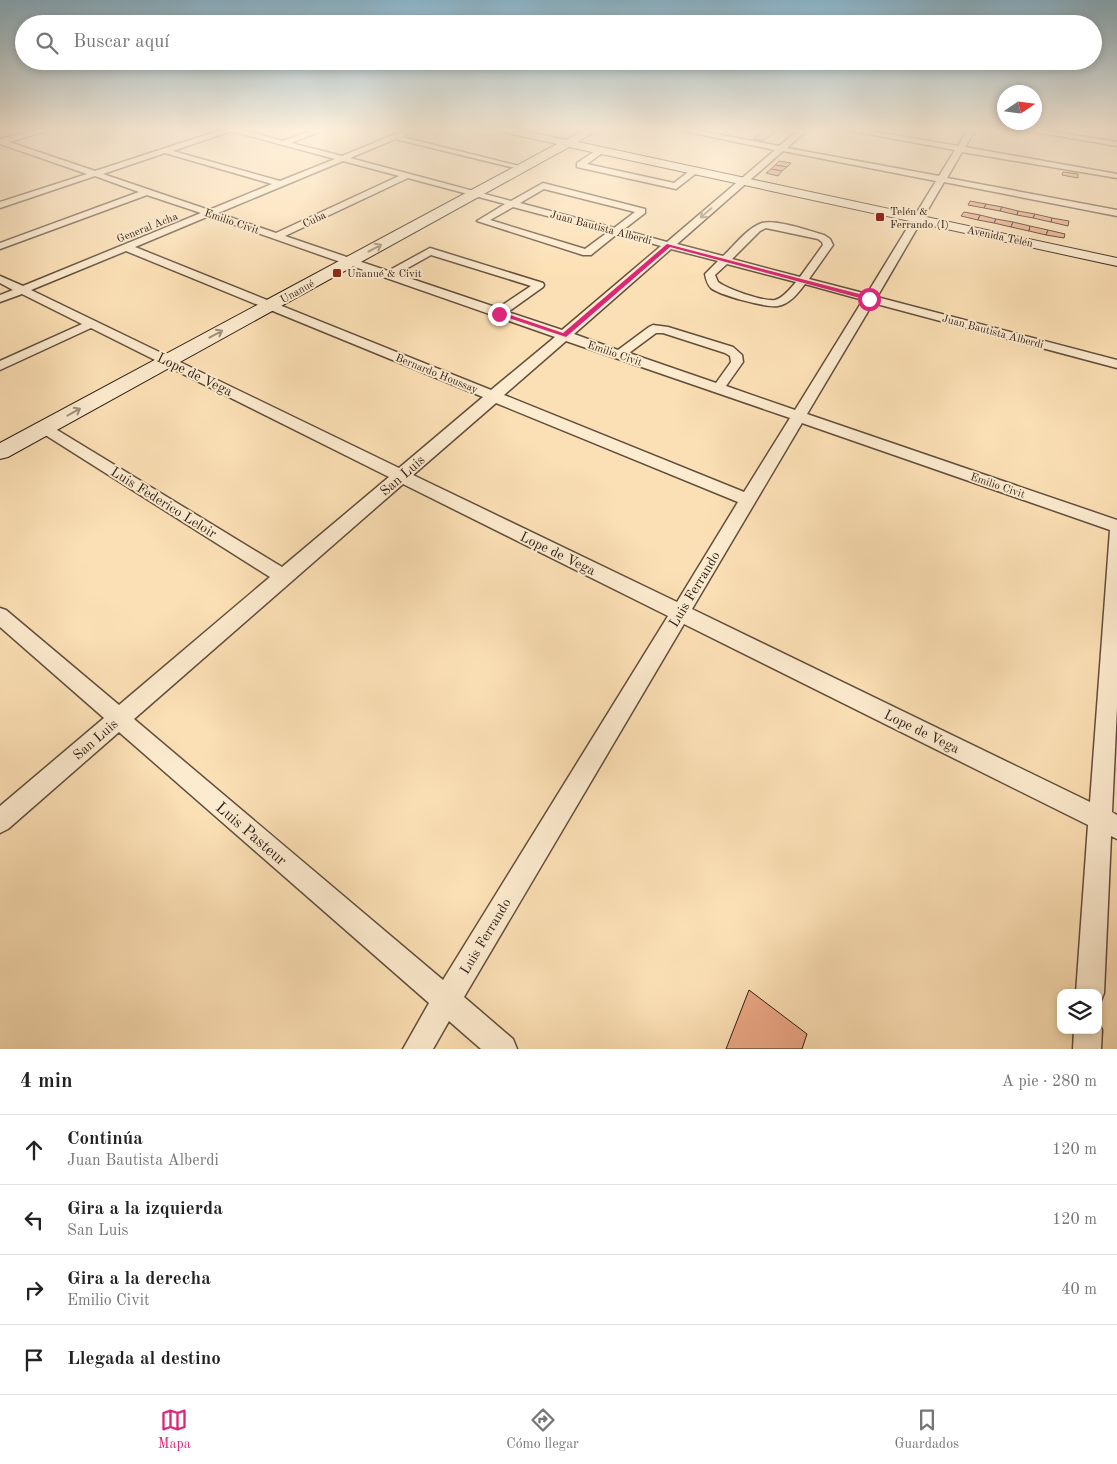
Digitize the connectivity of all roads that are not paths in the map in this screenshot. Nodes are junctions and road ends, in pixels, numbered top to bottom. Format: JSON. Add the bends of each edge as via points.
{"nodes":[{"id":1,"x":83,"y":178,"type":"edge"},
{"id":2,"x":106,"y":178,"type":"edge"},
{"id":3,"x":260,"y":178,"type":"edge"},
{"id":4,"x":294,"y":178,"type":"edge"},
{"id":5,"x":402,"y":178,"type":"edge"},
{"id":6,"x":413,"y":178,"type":"edge"},
{"id":7,"x":505,"y":178,"type":"edge"},
{"id":8,"x":639,"y":178,"type":"edge"},
{"id":9,"x":686,"y":178,"type":"edge"},
{"id":10,"x":728,"y":178,"type":"edge"},
{"id":11,"x":747,"y":178,"type":"edge"},
{"id":12,"x":930,"y":178,"type":"edge"},
{"id":13,"x":941,"y":180,"type":"junction"},
{"id":14,"x":743,"y":181,"type":"junction"},
{"id":15,"x":280,"y":184,"type":"junction"},
{"id":16,"x":147,"y":192,"type":"junction"},
{"id":17,"x":475,"y":194,"type":"junction"},
{"id":18,"x":512,"y":204,"type":"junction"},
{"id":19,"x":0,"y":205,"type":"edge"},
{"id":20,"x":209,"y":213,"type":"junction"},
{"id":21,"x":1117,"y":214,"type":"edge"},
{"id":22,"x":918,"y":219,"type":"junction"},
{"id":23,"x":616,"y":231,"type":"junction"},
{"id":24,"x":276,"y":236,"type":"junction"},
{"id":25,"x":669,"y":245,"type":"junction"},
{"id":26,"x":0,"y":246,"type":"edge"},
{"id":27,"x":126,"y":247,"type":"junction"},
{"id":28,"x":725,"y":260,"type":"junction"},
{"id":29,"x":350,"y":262,"type":"junction"},
{"id":30,"x":1117,"y":262,"type":"edge"},
{"id":31,"x":388,"y":275,"type":"junction"},
{"id":32,"x":0,"y":279,"type":"edge"},
{"id":33,"x":803,"y":281,"type":"junction"},
{"id":34,"x":23,"y":290,"type":"junction"},
{"id":35,"x":0,"y":299,"type":"edge"},
{"id":36,"x":869,"y":299,"type":"junction"},
{"id":37,"x":270,"y":306,"type":"junction"},
{"id":38,"x":499,"y":314,"type":"junction"},
{"id":39,"x":91,"y":324,"type":"junction"},
{"id":40,"x":564,"y":336,"type":"junction"},
{"id":41,"x":619,"y":355,"type":"junction"},
{"id":42,"x":168,"y":361,"type":"junction"},
{"id":43,"x":1117,"y":364,"type":"edge"},
{"id":44,"x":0,"y":366,"type":"edge"},
{"id":45,"x":718,"y":389,"type":"junction"},
{"id":46,"x":493,"y":396,"type":"junction"},
{"id":47,"x":798,"y":416,"type":"junction"},
{"id":48,"x":44,"y":428,"type":"junction"},
{"id":49,"x":0,"y":452,"type":"edge"},
{"id":50,"x":401,"y":476,"type":"junction"},
{"id":51,"x":748,"y":500,"type":"junction"},
{"id":52,"x":1117,"y":526,"type":"edge"},
{"id":53,"x":1117,"y":532,"type":"edge"},
{"id":54,"x":284,"y":577,"type":"junction"},
{"id":55,"x":680,"y":613,"type":"junction"},
{"id":56,"x":0,"y":616,"type":"edge"},
{"id":57,"x":119,"y":718,"type":"junction"},
{"id":58,"x":0,"y":821,"type":"edge"},
{"id":59,"x":1109,"y":823,"type":"edge"},
{"id":60,"x":1090,"y":989,"type":"edge"},
{"id":61,"x":446,"y":1000,"type":"junction"},
{"id":62,"x":1088,"y":1034,"type":"edge"},
{"id":63,"x":417,"y":1049,"type":"edge"},
{"id":64,"x":503,"y":1049,"type":"edge"},
{"id":65,"x":1087,"y":1049,"type":"edge"}],
"edges":[{"from":1,"to":19,"type":"street"},
{"from":2,"to":16,"type":"street","name":"Emilio Civit"},
{"from":3,"to":15,"type":"street"},
{"from":4,"to":15,"type":"street","name":"General Acha"},
{"from":5,"to":24,"type":"street","name":"Cuba"},
{"from":6,"to":17,"type":"street","name":"Juan Bautista Alberdi"},
{"from":7,"to":17,"type":"street","name":"Unanué"},
{"from":8,"to":9,"type":"street","via":[[676,186]]},
{"from":10,"to":14,"type":"street","name":"Avenida Telén"},
{"from":11,"to":14,"type":"street","name":"San Luis"},
{"from":12,"to":13,"type":"street"},
{"from":13,"to":21,"type":"street"},
{"from":13,"to":22,"type":"street","name":"Luis Ferrando"},
{"from":14,"to":22,"type":"street","name":"Avenida Telén"},
{"from":14,"to":25,"type":"street","name":"San Luis","one_way":true},
{"from":15,"to":20,"type":"street","name":"General Acha"},
{"from":16,"to":20,"type":"street","name":"Emilio Civit"},
{"from":16,"to":26,"type":"street"},
{"from":17,"to":18,"type":"street","name":"Juan Bautista Alberdi"},
{"from":29,"to":17,"type":"street","name":"Unanué","one_way":true},
{"from":18,"to":23,"type":"street","name":"Juan Bautista Alberdi"},
{"from":18,"to":23,"type":"street","via":[[543,186],[642,211]]},
{"from":18,"to":23,"type":"street","via":[[482,221],[587,253]]},
{"from":20,"to":24,"type":"street","name":"Emilio Civit"},
{"from":20,"to":27,"type":"street","name":"General Acha"},
{"from":22,"to":30,"type":"street","name":"Avenida Telén"},
{"from":22,"to":36,"type":"street","name":"Luis Ferrando"},
{"from":23,"to":25,"type":"street","name":"Juan Bautista Alberdi"},
{"from":24,"to":29,"type":"street","name":"Emilio Civit"},
{"from":25,"to":28,"type":"street","name":"Juan Bautista Alberdi"},
{"from":25,"to":40,"type":"street","name":"San Luis"},
{"from":27,"to":34,"type":"street","name":"General Acha"},
{"from":27,"to":37,"type":"street","name":"Bernardo Houssay"},
{"from":28,"to":33,"type":"street","name":"Juan Bautista Alberdi"},
{"from":28,"to":33,"type":"street","via":[[710,274],[710,281],[717,288],[765,302],[784,300]]},
{"from":28,"to":33,"type":"street","via":[[757,228],[765,225],[821,237],[828,245]]},
{"from":29,"to":31,"type":"street","name":"Emilio Civit"},
{"from":29,"to":37,"type":"street","name":"Unanué"},
{"from":31,"to":38,"type":"street","name":"Emilio Civit"},
{"from":31,"to":38,"type":"street","via":[[430,251],[539,285]]},
{"from":32,"to":34,"type":"street","name":"Lope de Vega"},
{"from":33,"to":36,"type":"street","name":"Juan Bautista Alberdi"},
{"from":34,"to":35,"type":"street","name":"General Acha"},
{"from":34,"to":39,"type":"street","name":"Lope de Vega"},
{"from":36,"to":43,"type":"street","name":"Juan Bautista Alberdi"},
{"from":36,"to":47,"type":"street","name":"Luis Ferrando"},
{"from":42,"to":37,"type":"street","name":"Unanué","one_way":true},
{"from":37,"to":46,"type":"street","name":"Bernardo Houssay"},
{"from":38,"to":40,"type":"street","name":"Emilio Civit"},
{"from":39,"to":42,"type":"street","name":"Lope de Vega"},
{"from":39,"to":44,"type":"street"},
{"from":40,"to":41,"type":"street","name":"Emilio Civit"},
{"from":40,"to":46,"type":"street","name":"San Luis"},
{"from":41,"to":45,"type":"street","name":"Emilio Civit"},
{"from":41,"to":45,"type":"street","via":[[653,329],[664,329],[729,350],[736,355],[737,362]]},
{"from":48,"to":42,"type":"street","name":"Unanué","one_way":true},
{"from":42,"to":50,"type":"street","name":"Lope de Vega"},
{"from":45,"to":47,"type":"street","name":"Emilio Civit"},
{"from":46,"to":50,"type":"street","name":"San Luis"},
{"from":46,"to":51,"type":"street","name":"Bernardo Houssay"},
{"from":47,"to":51,"type":"street","name":"Luis Ferrando"},
{"from":47,"to":52,"type":"street","name":"Emilio Civit"},
{"from":48,"to":49,"type":"street","name":"Unanué"},
{"from":48,"to":54,"type":"street","name":"Luis Federico Leloir"},
{"from":50,"to":54,"type":"street","name":"San Luis"},
{"from":50,"to":55,"type":"street","name":"Lope de Vega"},
{"from":51,"to":55,"type":"street","name":"Luis Ferrando"},
{"from":53,"to":59,"type":"street"},
{"from":54,"to":57,"type":"street","name":"San Luis"},
{"from":55,"to":59,"type":"street","name":"Lope de Vega"},
{"from":55,"to":61,"type":"street","name":"Luis Ferrando"},
{"from":56,"to":57,"type":"street","name":"Luis Pasteur"},
{"from":57,"to":58,"type":"street","name":"San Luis"},
{"from":57,"to":61,"type":"street","name":"Luis Pasteur"},
{"from":59,"to":60,"type":"street"},
{"from":61,"to":63,"type":"street","name":"Luis Ferrando"},
{"from":61,"to":64,"type":"street","name":"Luis Pasteur"},
{"from":62,"to":65,"type":"street"}]}
